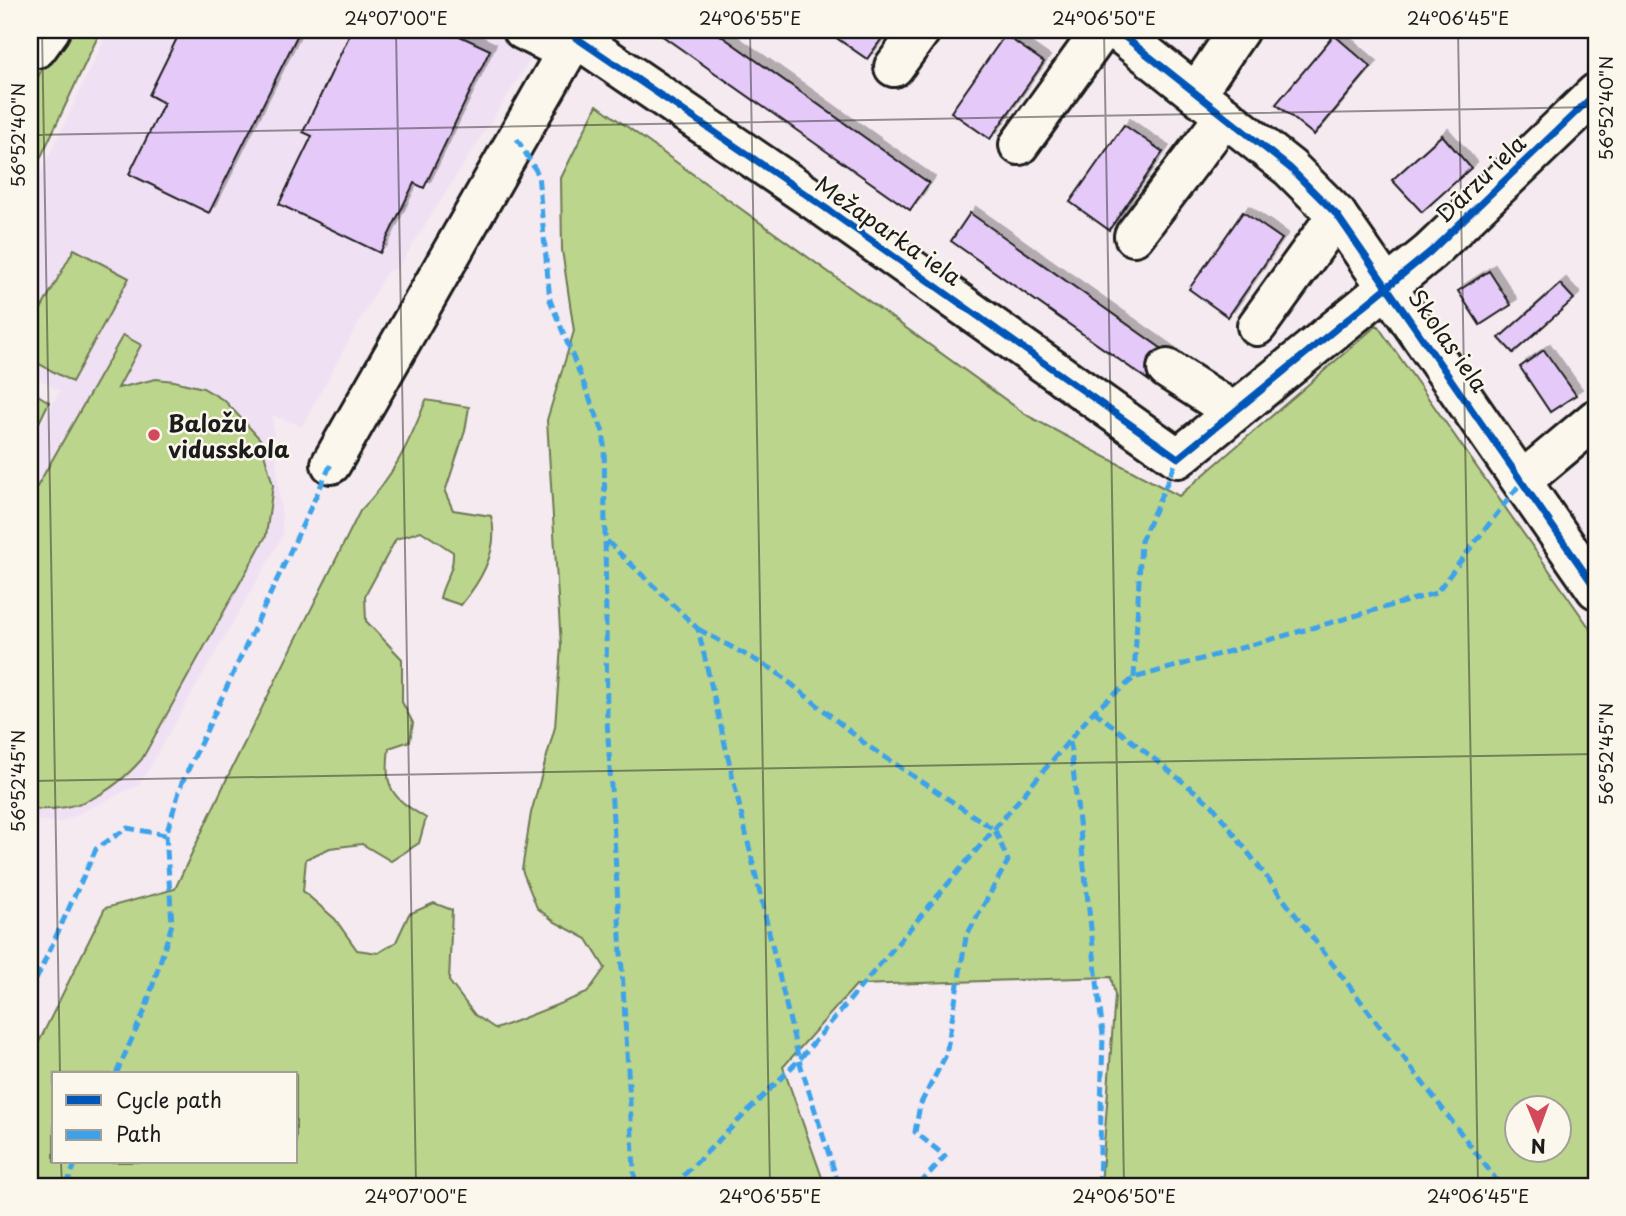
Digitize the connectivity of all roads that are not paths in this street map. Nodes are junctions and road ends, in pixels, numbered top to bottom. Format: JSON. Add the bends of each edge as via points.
{"nodes":[{"id":1,"x":50,"y":30,"type":"edge"},
{"id":2,"x":523,"y":30,"type":"edge"},
{"id":3,"x":921,"y":30,"type":"edge"},
{"id":4,"x":1102,"y":30,"type":"edge"},
{"id":5,"x":1116,"y":30,"type":"edge"},
{"id":6,"x":1239,"y":30,"type":"edge"},
{"id":7,"x":573,"y":40,"type":"edge"},
{"id":8,"x":30,"y":49,"type":"edge"},
{"id":9,"x":894,"y":67,"type":"dead end"},
{"id":10,"x":1196,"y":93,"type":"junction"},
{"id":11,"x":1596,"y":93,"type":"edge"},
{"id":12,"x":1225,"y":116,"type":"junction"},
{"id":13,"x":1019,"y":145,"type":"dead end"},
{"id":14,"x":1337,"y":215,"type":"junction"},
{"id":15,"x":1134,"y":236,"type":"dead end"},
{"id":16,"x":1389,"y":287,"type":"junction"},
{"id":17,"x":1257,"y":326,"type":"dead end"},
{"id":18,"x":1167,"y":369,"type":"dead end"},
{"id":19,"x":1234,"y":412,"type":"junction"},
{"id":20,"x":1596,"y":419,"type":"edge"},
{"id":21,"x":1178,"y":458,"type":"joint"},
{"id":22,"x":331,"y":464,"type":"dead end"},
{"id":23,"x":1523,"y":480,"type":"junction"},
{"id":24,"x":1596,"y":589,"type":"edge"}],
"edges":[{"from":1,"to":8,"type":"street","via":[[37,48]]},
{"from":2,"to":7,"type":"street","name":"Mežaparka iela"},
{"from":3,"to":9,"type":"street"},
{"from":4,"to":13,"type":"street"},
{"from":5,"to":10,"type":"street","name":"Skolas iela"},
{"from":6,"to":10,"type":"street"},
{"from":7,"to":21,"type":"street","name":"Mežaparka iela","via":[[817,202]]},
{"from":7,"to":22,"type":"street"},
{"from":10,"to":12,"type":"street","name":"Skolas iela"},
{"from":11,"to":16,"type":"street","name":"Dārzu iela"},
{"from":12,"to":14,"type":"street","name":"Skolas iela","via":[[1290,168]]},
{"from":12,"to":15,"type":"street"},
{"from":14,"to":16,"type":"street","name":"Skolas iela"},
{"from":14,"to":17,"type":"street"},
{"from":16,"to":19,"type":"street","name":"Dārzu iela"},
{"from":16,"to":23,"type":"street","name":"Skolas iela"},
{"from":18,"to":19,"type":"street"},
{"from":19,"to":21,"type":"street","name":"Dārzu iela"},
{"from":20,"to":23,"type":"street"},
{"from":23,"to":24,"type":"street","name":"Skolas iela"}]}
